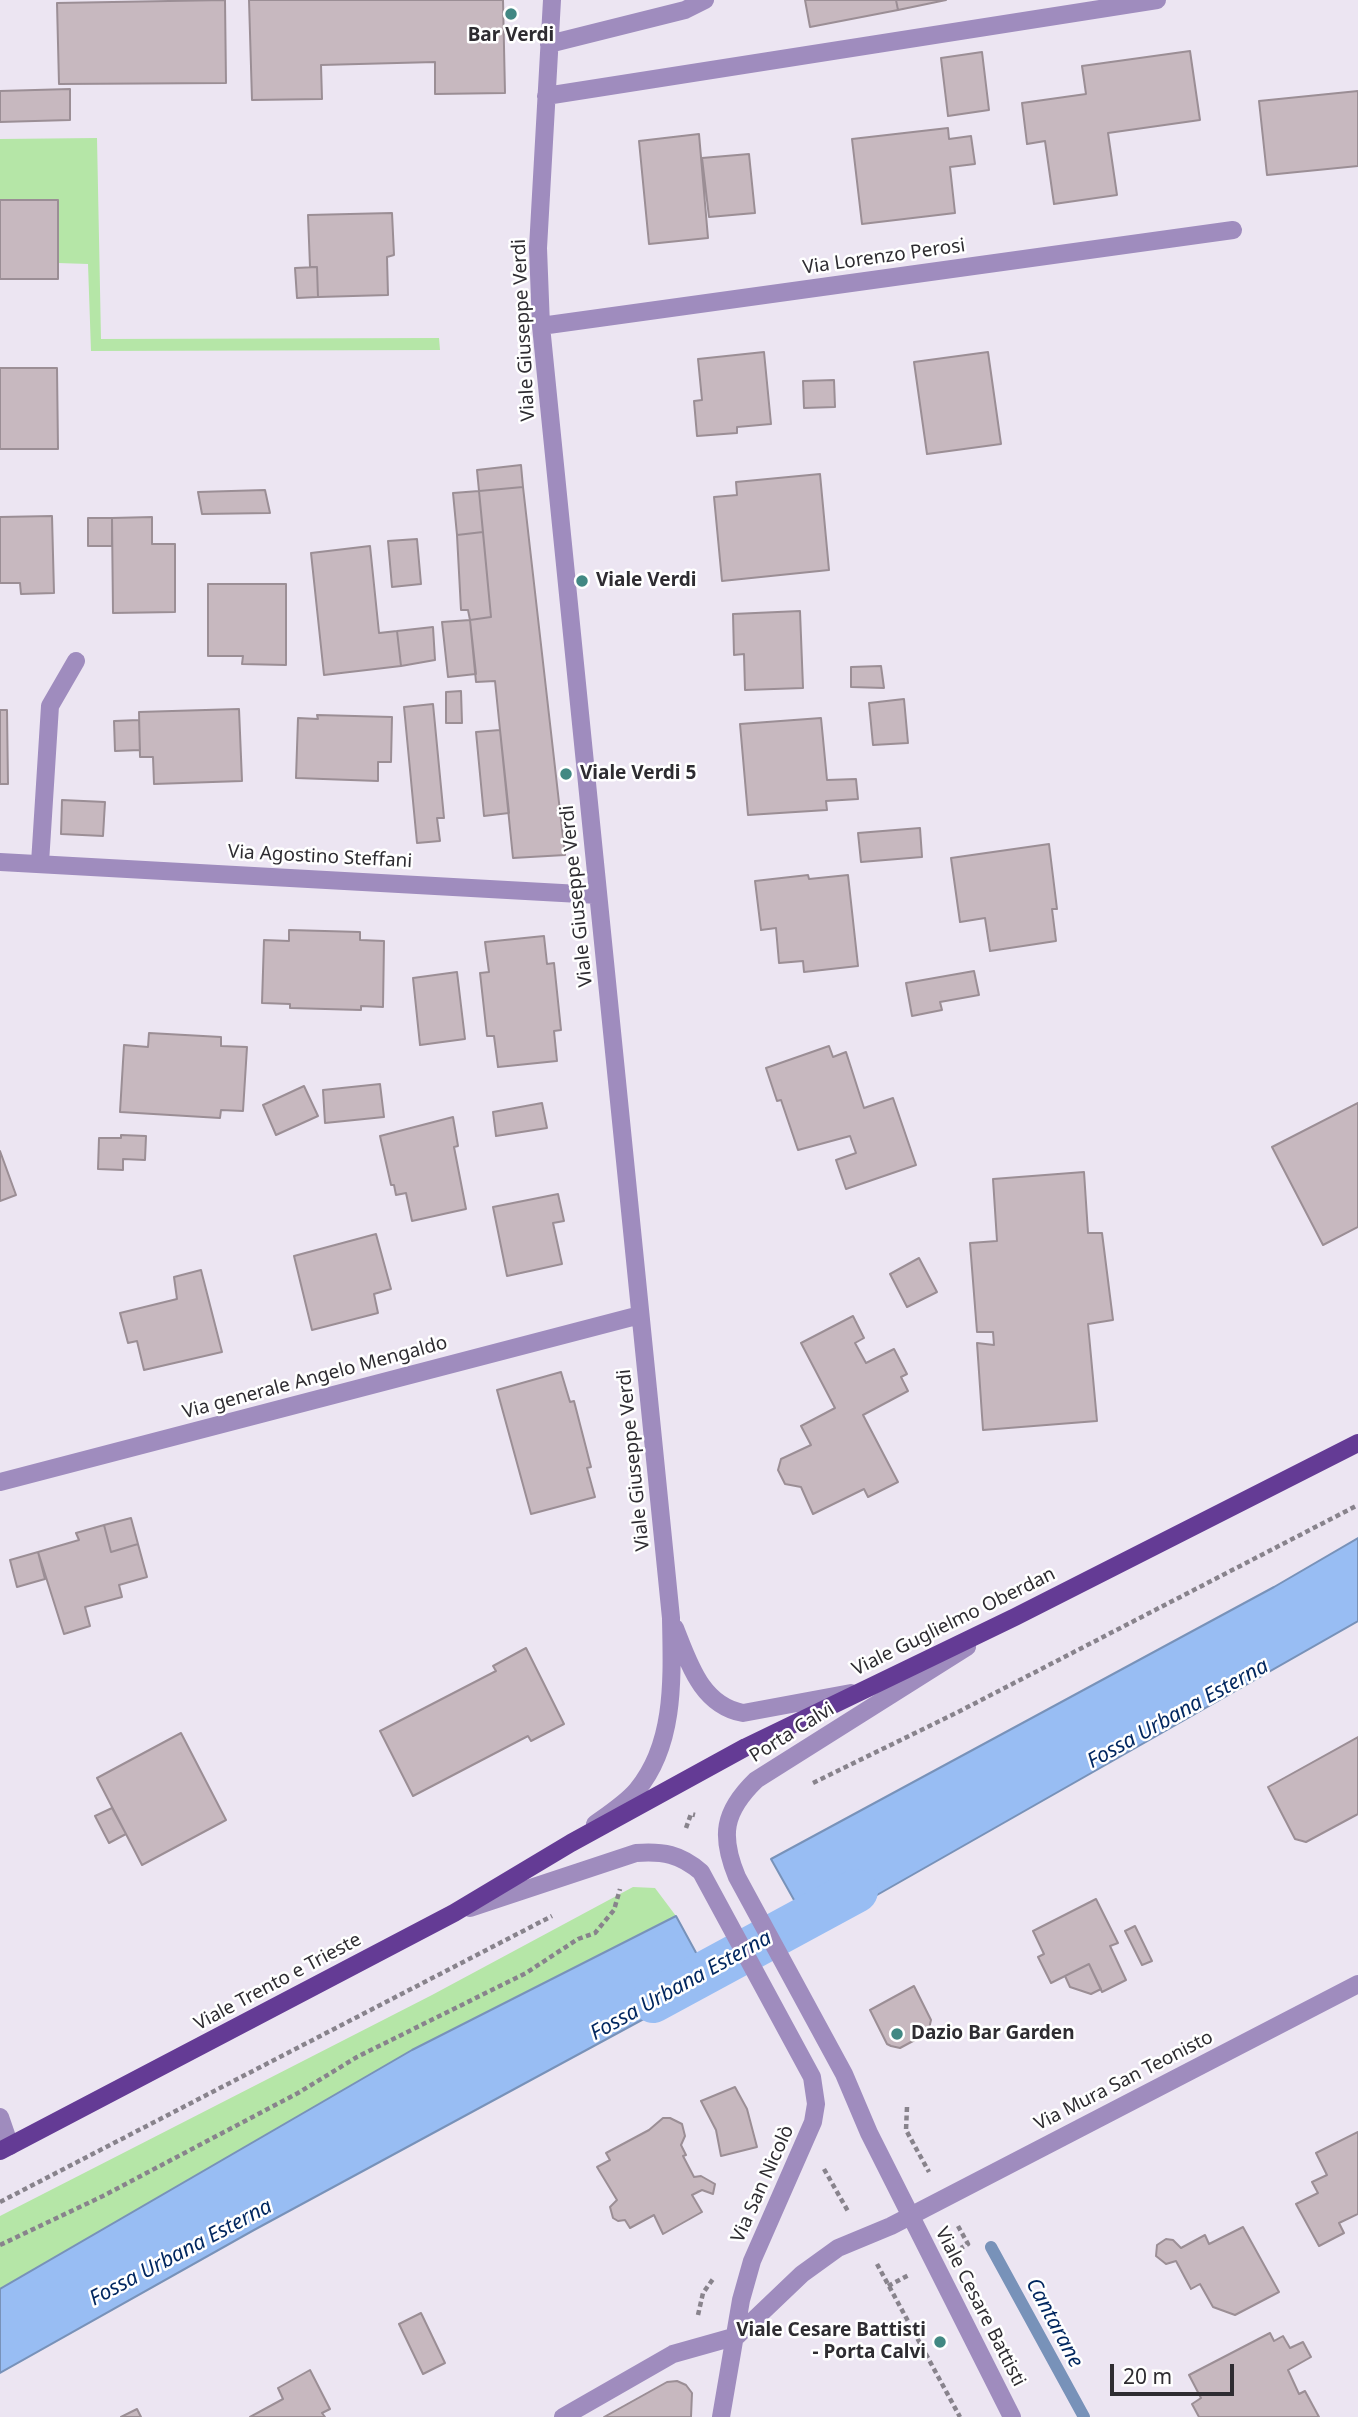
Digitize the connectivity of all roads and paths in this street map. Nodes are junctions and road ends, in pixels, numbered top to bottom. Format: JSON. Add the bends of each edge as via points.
{"nodes":[{"id":1,"x":552,"y":0,"type":"edge"},
{"id":2,"x":705,"y":0,"type":"edge"},
{"id":3,"x":1157,"y":0,"type":"edge"},
{"id":4,"x":549,"y":44,"type":"junction"},
{"id":5,"x":546,"y":96,"type":"junction"},
{"id":6,"x":1233,"y":230,"type":"dead end"},
{"id":7,"x":541,"y":326,"type":"junction"},
{"id":8,"x":76,"y":662,"type":"dead end"},
{"id":9,"x":0,"y":862,"type":"edge"},
{"id":10,"x":40,"y":863,"type":"junction"},
{"id":11,"x":598,"y":895,"type":"junction"},
{"id":12,"x":640,"y":1315,"type":"junction"},
{"id":13,"x":1358,"y":1443,"type":"edge"},
{"id":14,"x":0,"y":1482,"type":"edge"},
{"id":15,"x":1358,"y":1505,"type":"edge"},
{"id":16,"x":1015,"y":1617,"type":"junction"},
{"id":17,"x":671,"y":1618,"type":"junction"},
{"id":18,"x":861,"y":1691,"type":"junction"},
{"id":19,"x":800,"y":1789,"type":"dead end"},
{"id":20,"x":571,"y":1843,"type":"junction"},
{"id":21,"x":610,"y":1886,"type":"dead end"},
{"id":22,"x":561,"y":1911,"type":"dead end"},
{"id":23,"x":454,"y":1913,"type":"junction"},
{"id":24,"x":1358,"y":1984,"type":"edge"},
{"id":25,"x":0,"y":2116,"type":"edge"},
{"id":26,"x":5,"y":2148,"type":"edge"},
{"id":27,"x":823,"y":2167,"type":"dead end"},
{"id":28,"x":0,"y":2202,"type":"edge"},
{"id":29,"x":911,"y":2216,"type":"junction"},
{"id":30,"x":850,"y":2217,"type":"dead end"},
{"id":31,"x":958,"y":2226,"type":"dead end"},
{"id":32,"x":0,"y":2245,"type":"edge"},
{"id":33,"x":968,"y":2245,"type":"dead end"},
{"id":34,"x":877,"y":2265,"type":"dead end"},
{"id":35,"x":909,"y":2275,"type":"dead end"},
{"id":36,"x":888,"y":2286,"type":"junction"},
{"id":37,"x":737,"y":2336,"type":"junction"},
{"id":38,"x":563,"y":2417,"type":"edge"},
{"id":39,"x":721,"y":2417,"type":"edge"},
{"id":40,"x":960,"y":2417,"type":"edge"},
{"id":41,"x":1012,"y":2417,"type":"edge"}],
"edges":[{"from":1,"to":4,"type":"street","name":"Viale Giuseppe Verdi"},
{"from":2,"to":4,"type":"street","via":[[685,10]]},
{"from":3,"to":5,"type":"street"},
{"from":4,"to":5,"type":"street","name":"Viale Giuseppe Verdi"},
{"from":5,"to":7,"type":"street","name":"Viale Giuseppe Verdi","via":[[538,248]]},
{"from":6,"to":7,"type":"street","name":"Via Lorenzo Perosi"},
{"from":7,"to":11,"type":"street","name":"Viale Giuseppe Verdi"},
{"from":8,"to":10,"type":"street","via":[[50,706]]},
{"from":9,"to":10,"type":"street","name":"Via Agostino Steffani"},
{"from":10,"to":11,"type":"street","name":"Via Agostino Steffani"},
{"from":11,"to":12,"type":"street","name":"Viale Giuseppe Verdi"},
{"from":12,"to":14,"type":"street","name":"Via generale Angelo Mengaldo"},
{"from":12,"to":17,"type":"street","name":"Viale Giuseppe Verdi"},
{"from":13,"to":16,"type":"main road","name":"Viale Guglielmo Oberdan"},
{"from":15,"to":19,"type":"path"},
{"from":16,"to":18,"type":"main road","name":"Viale Guglielmo Oberdan"},
{"from":16,"to":29,"type":"street","name":"Porta Calvi","via":[[756,1780],[733,1808],[725,1834],[737,1877],[826,2038]]},
{"from":17,"to":18,"type":"street","name":"Viale Giuseppe Verdi","via":[[702,1687],[712,1699],[734,1711]]},
{"from":17,"to":20,"type":"street","name":"Viale Giuseppe Verdi","via":[[669,1705],[651,1770],[636,1792]]},
{"from":18,"to":20,"type":"main road","name":"Viale Guglielmo Oberdan","via":[[746,1747]]},
{"from":20,"to":23,"type":"main road","name":"Viale Trento e Trieste"},
{"from":21,"to":32,"type":"path","via":[[623,1881],[614,1910],[595,1933],[526,1973],[357,2057],[298,2093]]},
{"from":22,"to":28,"type":"path"},
{"from":23,"to":26,"type":"main road","name":"Viale Trento e Trieste"},
{"from":23,"to":37,"type":"street","name":"Via San Nicolò","via":[[636,1853],[671,1853],[701,1872],[799,2050],[815,2091],[813,2122],[752,2261]]},
{"from":24,"to":29,"type":"street","name":"Via Mura San Teonisto"},
{"from":25,"to":26,"type":"street"},
{"from":27,"to":30,"type":"path"},
{"from":29,"to":37,"type":"street","via":[[838,2248],[802,2274]]},
{"from":29,"to":41,"type":"street","name":"Viale Cesare Battisti"},
{"from":31,"to":33,"type":"path"},
{"from":34,"to":36,"type":"path"},
{"from":35,"to":36,"type":"path"},
{"from":36,"to":40,"type":"path"},
{"from":37,"to":38,"type":"street","via":[[673,2354]]},
{"from":37,"to":39,"type":"street","name":"Via San Nicolò"}]}
